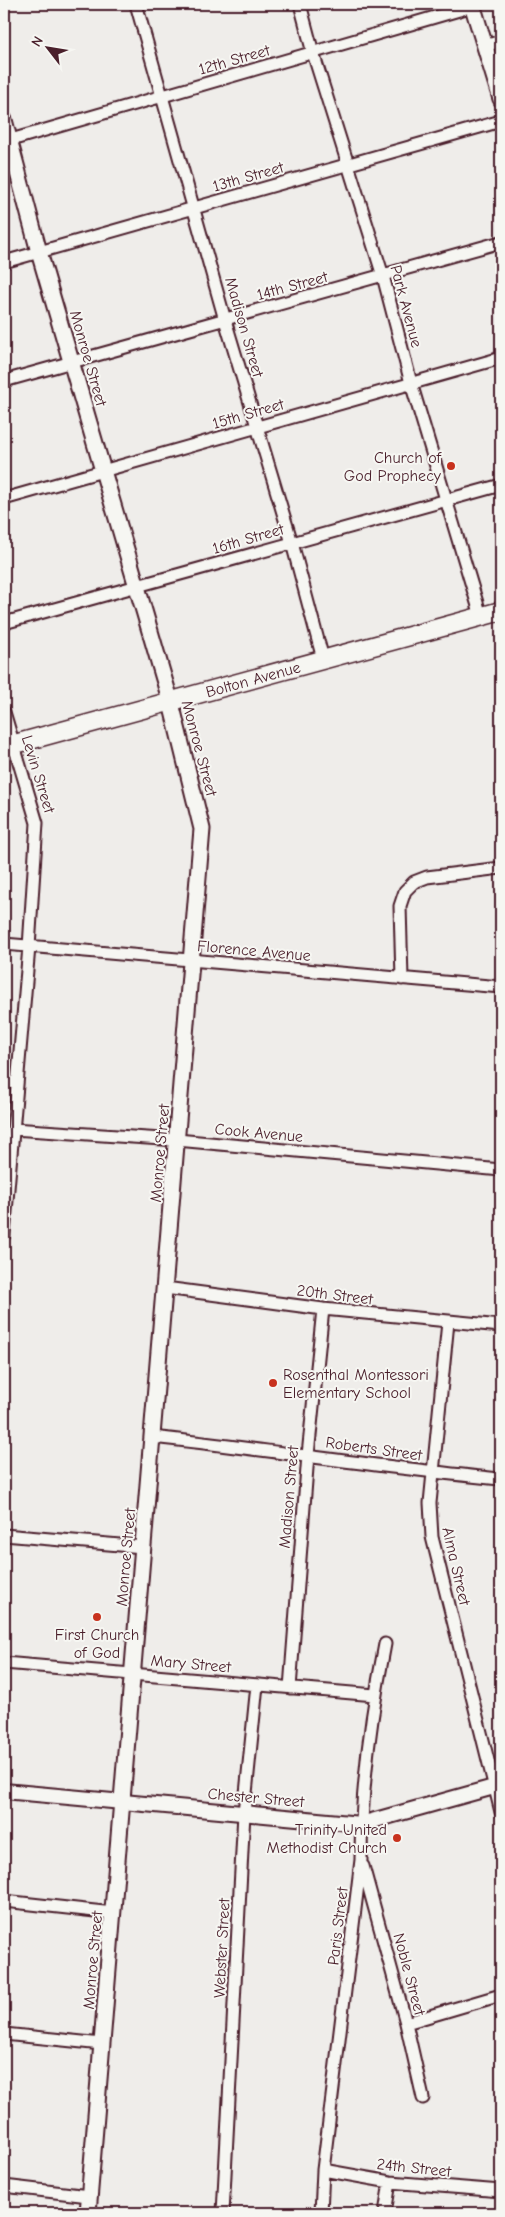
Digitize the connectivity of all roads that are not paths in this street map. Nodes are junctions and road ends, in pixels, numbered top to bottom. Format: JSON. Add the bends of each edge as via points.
{"nodes":[{"id":1,"x":136,"y":4,"type":"edge"},
{"id":2,"x":300,"y":4,"type":"edge"},
{"id":3,"x":472,"y":5,"type":"edge"},
{"id":4,"x":501,"y":41,"type":"edge"},
{"id":5,"x":485,"y":46,"type":"junction"},
{"id":6,"x":313,"y":53,"type":"junction"},
{"id":7,"x":163,"y":96,"type":"junction"},
{"id":8,"x":501,"y":99,"type":"edge"},
{"id":9,"x":4,"y":120,"type":"edge"},
{"id":10,"x":501,"y":121,"type":"edge"},
{"id":11,"x":7,"y":141,"type":"edge"},
{"id":12,"x":348,"y":165,"type":"junction"},
{"id":13,"x":195,"y":208,"type":"junction"},
{"id":14,"x":501,"y":242,"type":"edge"},
{"id":15,"x":39,"y":252,"type":"junction"},
{"id":16,"x":4,"y":262,"type":"edge"},
{"id":17,"x":382,"y":276,"type":"junction"},
{"id":18,"x":226,"y":320,"type":"junction"},
{"id":19,"x":501,"y":358,"type":"edge"},
{"id":20,"x":72,"y":362,"type":"junction"},
{"id":21,"x":4,"y":381,"type":"edge"},
{"id":22,"x":411,"y":383,"type":"junction"},
{"id":23,"x":257,"y":427,"type":"junction"},
{"id":24,"x":104,"y":470,"type":"junction"},
{"id":25,"x":501,"y":485,"type":"edge"},
{"id":26,"x":4,"y":499,"type":"edge"},
{"id":27,"x":447,"y":500,"type":"junction"},
{"id":28,"x":292,"y":543,"type":"junction"},
{"id":29,"x":136,"y":586,"type":"junction"},
{"id":30,"x":501,"y":611,"type":"edge"},
{"id":31,"x":481,"y":616,"type":"junction"},
{"id":32,"x":4,"y":623,"type":"edge"},
{"id":33,"x":323,"y":659,"type":"junction"},
{"id":34,"x":170,"y":703,"type":"junction"},
{"id":35,"x":4,"y":712,"type":"edge"},
{"id":36,"x":8,"y":746,"type":"edge"},
{"id":37,"x":501,"y":868,"type":"edge"},
{"id":38,"x":4,"y":944,"type":"edge"},
{"id":39,"x":29,"y":947,"type":"junction"},
{"id":40,"x":192,"y":961,"type":"junction"},
{"id":41,"x":402,"y":979,"type":"junction"},
{"id":42,"x":501,"y":988,"type":"edge"},
{"id":43,"x":4,"y":1082,"type":"edge"},
{"id":44,"x":17,"y":1083,"type":"junction"},
{"id":45,"x":13,"y":1129,"type":"junction"},
{"id":46,"x":177,"y":1140,"type":"junction"},
{"id":47,"x":501,"y":1170,"type":"edge"},
{"id":48,"x":4,"y":1235,"type":"edge"},
{"id":49,"x":165,"y":1288,"type":"junction"},
{"id":50,"x":322,"y":1309,"type":"junction"},
{"id":51,"x":448,"y":1322,"type":"junction"},
{"id":52,"x":501,"y":1326,"type":"edge"},
{"id":53,"x":153,"y":1437,"type":"junction"},
{"id":54,"x":308,"y":1455,"type":"junction"},
{"id":55,"x":433,"y":1472,"type":"junction"},
{"id":56,"x":501,"y":1479,"type":"edge"},
{"id":57,"x":4,"y":1535,"type":"edge"},
{"id":58,"x":144,"y":1547,"type":"junction"},
{"id":59,"x":384,"y":1644,"type":"dead end"},
{"id":60,"x":4,"y":1663,"type":"edge"},
{"id":61,"x":133,"y":1674,"type":"junction"},
{"id":62,"x":257,"y":1685,"type":"junction"},
{"id":63,"x":290,"y":1688,"type":"junction"},
{"id":64,"x":375,"y":1696,"type":"junction"},
{"id":65,"x":498,"y":1786,"type":"edge"},
{"id":66,"x":4,"y":1791,"type":"edge"},
{"id":67,"x":122,"y":1802,"type":"junction"},
{"id":68,"x":501,"y":1812,"type":"edge"},
{"id":69,"x":244,"y":1813,"type":"junction"},
{"id":70,"x":361,"y":1824,"type":"junction"},
{"id":71,"x":361,"y":1860,"type":"junction"},
{"id":72,"x":4,"y":1901,"type":"edge"},
{"id":73,"x":113,"y":1913,"type":"junction"},
{"id":74,"x":501,"y":1995,"type":"edge"},
{"id":75,"x":406,"y":2023,"type":"junction"},
{"id":76,"x":4,"y":2034,"type":"edge"},
{"id":77,"x":102,"y":2044,"type":"junction"},
{"id":78,"x":423,"y":2098,"type":"dead end"},
{"id":79,"x":323,"y":2170,"type":"junction"},
{"id":80,"x":390,"y":2182,"type":"junction"},
{"id":81,"x":4,"y":2186,"type":"edge"},
{"id":82,"x":501,"y":2191,"type":"edge"},
{"id":83,"x":89,"y":2196,"type":"junction"},
{"id":84,"x":88,"y":2213,"type":"edge"},
{"id":85,"x":223,"y":2213,"type":"edge"},
{"id":86,"x":320,"y":2213,"type":"edge"},
{"id":87,"x":385,"y":2213,"type":"edge"}],
"edges":[{"from":1,"to":7,"type":"street","name":"Madison Street"},
{"from":2,"to":6,"type":"street","name":"Park Avenue"},
{"from":3,"to":5,"type":"main road"},
{"from":3,"to":6,"type":"street","name":"12th Street"},
{"from":4,"to":5,"type":"street"},
{"from":5,"to":8,"type":"main road"},
{"from":6,"to":7,"type":"street","name":"12th Street"},
{"from":6,"to":12,"type":"street","name":"Park Avenue"},
{"from":7,"to":11,"type":"street","name":"12th Street"},
{"from":7,"to":13,"type":"street","name":"Madison Street"},
{"from":9,"to":11,"type":"main road","name":"Monroe Street"},
{"from":10,"to":12,"type":"street","name":"13th Street"},
{"from":11,"to":15,"type":"main road","name":"Monroe Street"},
{"from":12,"to":13,"type":"street","name":"13th Street"},
{"from":12,"to":17,"type":"street","name":"Park Avenue"},
{"from":13,"to":15,"type":"street","name":"13th Street"},
{"from":13,"to":18,"type":"street","name":"Madison Street"},
{"from":14,"to":17,"type":"street","name":"14th Street"},
{"from":15,"to":16,"type":"street","name":"13th Street"},
{"from":15,"to":20,"type":"main road","name":"Monroe Street"},
{"from":17,"to":18,"type":"street","name":"14th Street"},
{"from":17,"to":22,"type":"street","name":"Park Avenue"},
{"from":18,"to":20,"type":"street","name":"14th Street"},
{"from":18,"to":23,"type":"street","name":"Madison Street"},
{"from":19,"to":22,"type":"street","name":"15th Street"},
{"from":20,"to":21,"type":"street","name":"14th Street"},
{"from":20,"to":24,"type":"main road","name":"Monroe Street"},
{"from":22,"to":23,"type":"street","name":"15th Street"},
{"from":22,"to":27,"type":"street","name":"Park Avenue"},
{"from":23,"to":24,"type":"street","name":"15th Street"},
{"from":23,"to":28,"type":"street","name":"Madison Street"},
{"from":24,"to":26,"type":"street","name":"15th Street"},
{"from":24,"to":29,"type":"main road","name":"Monroe Street"},
{"from":25,"to":27,"type":"street","name":"16th Street"},
{"from":27,"to":28,"type":"street","name":"16th Street"},
{"from":27,"to":31,"type":"street","name":"Park Avenue"},
{"from":28,"to":29,"type":"street","name":"16th Street"},
{"from":28,"to":33,"type":"street","name":"Madison Street"},
{"from":29,"to":32,"type":"street","name":"16th Street"},
{"from":29,"to":34,"type":"main road","name":"Monroe Street"},
{"from":30,"to":31,"type":"main road","name":"Bolton Avenue"},
{"from":31,"to":33,"type":"main road","name":"Bolton Avenue"},
{"from":33,"to":34,"type":"main road","name":"Bolton Avenue"},
{"from":34,"to":36,"type":"main road","name":"Bolton Avenue"},
{"from":34,"to":40,"type":"main road","name":"Monroe Street","via":[[202,829]]},
{"from":35,"to":36,"type":"street","name":"Levin Street"},
{"from":36,"to":39,"type":"street","name":"Levin Street","via":[[37,823]]},
{"from":37,"to":41,"type":"street","via":[[427,877],[414,882],[405,891],[400,906]]},
{"from":38,"to":39,"type":"street","name":"Florence Avenue"},
{"from":39,"to":40,"type":"street","name":"Florence Avenue"},
{"from":39,"to":44,"type":"street","name":"Levin Street"},
{"from":40,"to":41,"type":"street","name":"Florence Avenue"},
{"from":40,"to":46,"type":"main road","name":"Monroe Street"},
{"from":41,"to":42,"type":"street","name":"Florence Avenue"},
{"from":43,"to":44,"type":"street"},
{"from":44,"to":45,"type":"street","name":"Levin Street"},
{"from":45,"to":46,"type":"street","name":"Cook Avenue"},
{"from":45,"to":48,"type":"street","name":"Levin Street"},
{"from":46,"to":47,"type":"street","name":"Cook Avenue"},
{"from":46,"to":49,"type":"main road","name":"Monroe Street"},
{"from":49,"to":50,"type":"street","name":"20th Street"},
{"from":49,"to":53,"type":"main road","name":"Monroe Street"},
{"from":50,"to":51,"type":"street","name":"20th Street"},
{"from":50,"to":54,"type":"street","name":"Madison Street"},
{"from":51,"to":52,"type":"street","name":"20th Street"},
{"from":51,"to":55,"type":"street","name":"Alma Street"},
{"from":53,"to":54,"type":"street","name":"Roberts Street"},
{"from":53,"to":58,"type":"main road","name":"Monroe Street"},
{"from":54,"to":55,"type":"street","name":"Roberts Street"},
{"from":54,"to":63,"type":"street","name":"Madison Street"},
{"from":55,"to":56,"type":"street","name":"Roberts Street"},
{"from":55,"to":65,"type":"street","name":"Alma Street","via":[[430,1503],[432,1537]]},
{"from":57,"to":58,"type":"street"},
{"from":58,"to":61,"type":"main road","name":"Monroe Street"},
{"from":59,"to":64,"type":"street","name":"Paris Street"},
{"from":60,"to":61,"type":"street","name":"Mary Street"},
{"from":61,"to":62,"type":"street","name":"Mary Street"},
{"from":61,"to":67,"type":"main road","name":"Monroe Street"},
{"from":62,"to":63,"type":"street","name":"Mary Street"},
{"from":62,"to":69,"type":"street","name":"Webster Street"},
{"from":63,"to":64,"type":"street","name":"Mary Street"},
{"from":64,"to":70,"type":"street","name":"Paris Street"},
{"from":65,"to":68,"type":"street","name":"Alma Street"},
{"from":65,"to":70,"type":"street","name":"Chester Street"},
{"from":66,"to":67,"type":"street","name":"Chester Street"},
{"from":67,"to":69,"type":"street","name":"Chester Street"},
{"from":67,"to":73,"type":"main road","name":"Monroe Street"},
{"from":69,"to":70,"type":"street","name":"Chester Street"},
{"from":69,"to":85,"type":"street","name":"Webster Street"},
{"from":70,"to":71,"type":"street","name":"Paris Street"},
{"from":71,"to":75,"type":"street","name":"Noble Street"},
{"from":71,"to":79,"type":"street","name":"Paris Street"},
{"from":72,"to":73,"type":"street"},
{"from":73,"to":77,"type":"main road","name":"Monroe Street"},
{"from":74,"to":75,"type":"street"},
{"from":75,"to":78,"type":"street","name":"Noble Street"},
{"from":76,"to":77,"type":"street"},
{"from":77,"to":83,"type":"main road","name":"Monroe Street"},
{"from":79,"to":80,"type":"street","name":"24th Street"},
{"from":79,"to":86,"type":"street","name":"Paris Street"},
{"from":80,"to":82,"type":"street","name":"24th Street"},
{"from":80,"to":87,"type":"street"},
{"from":81,"to":83,"type":"street"},
{"from":83,"to":84,"type":"main road","name":"Monroe Street"}]}
